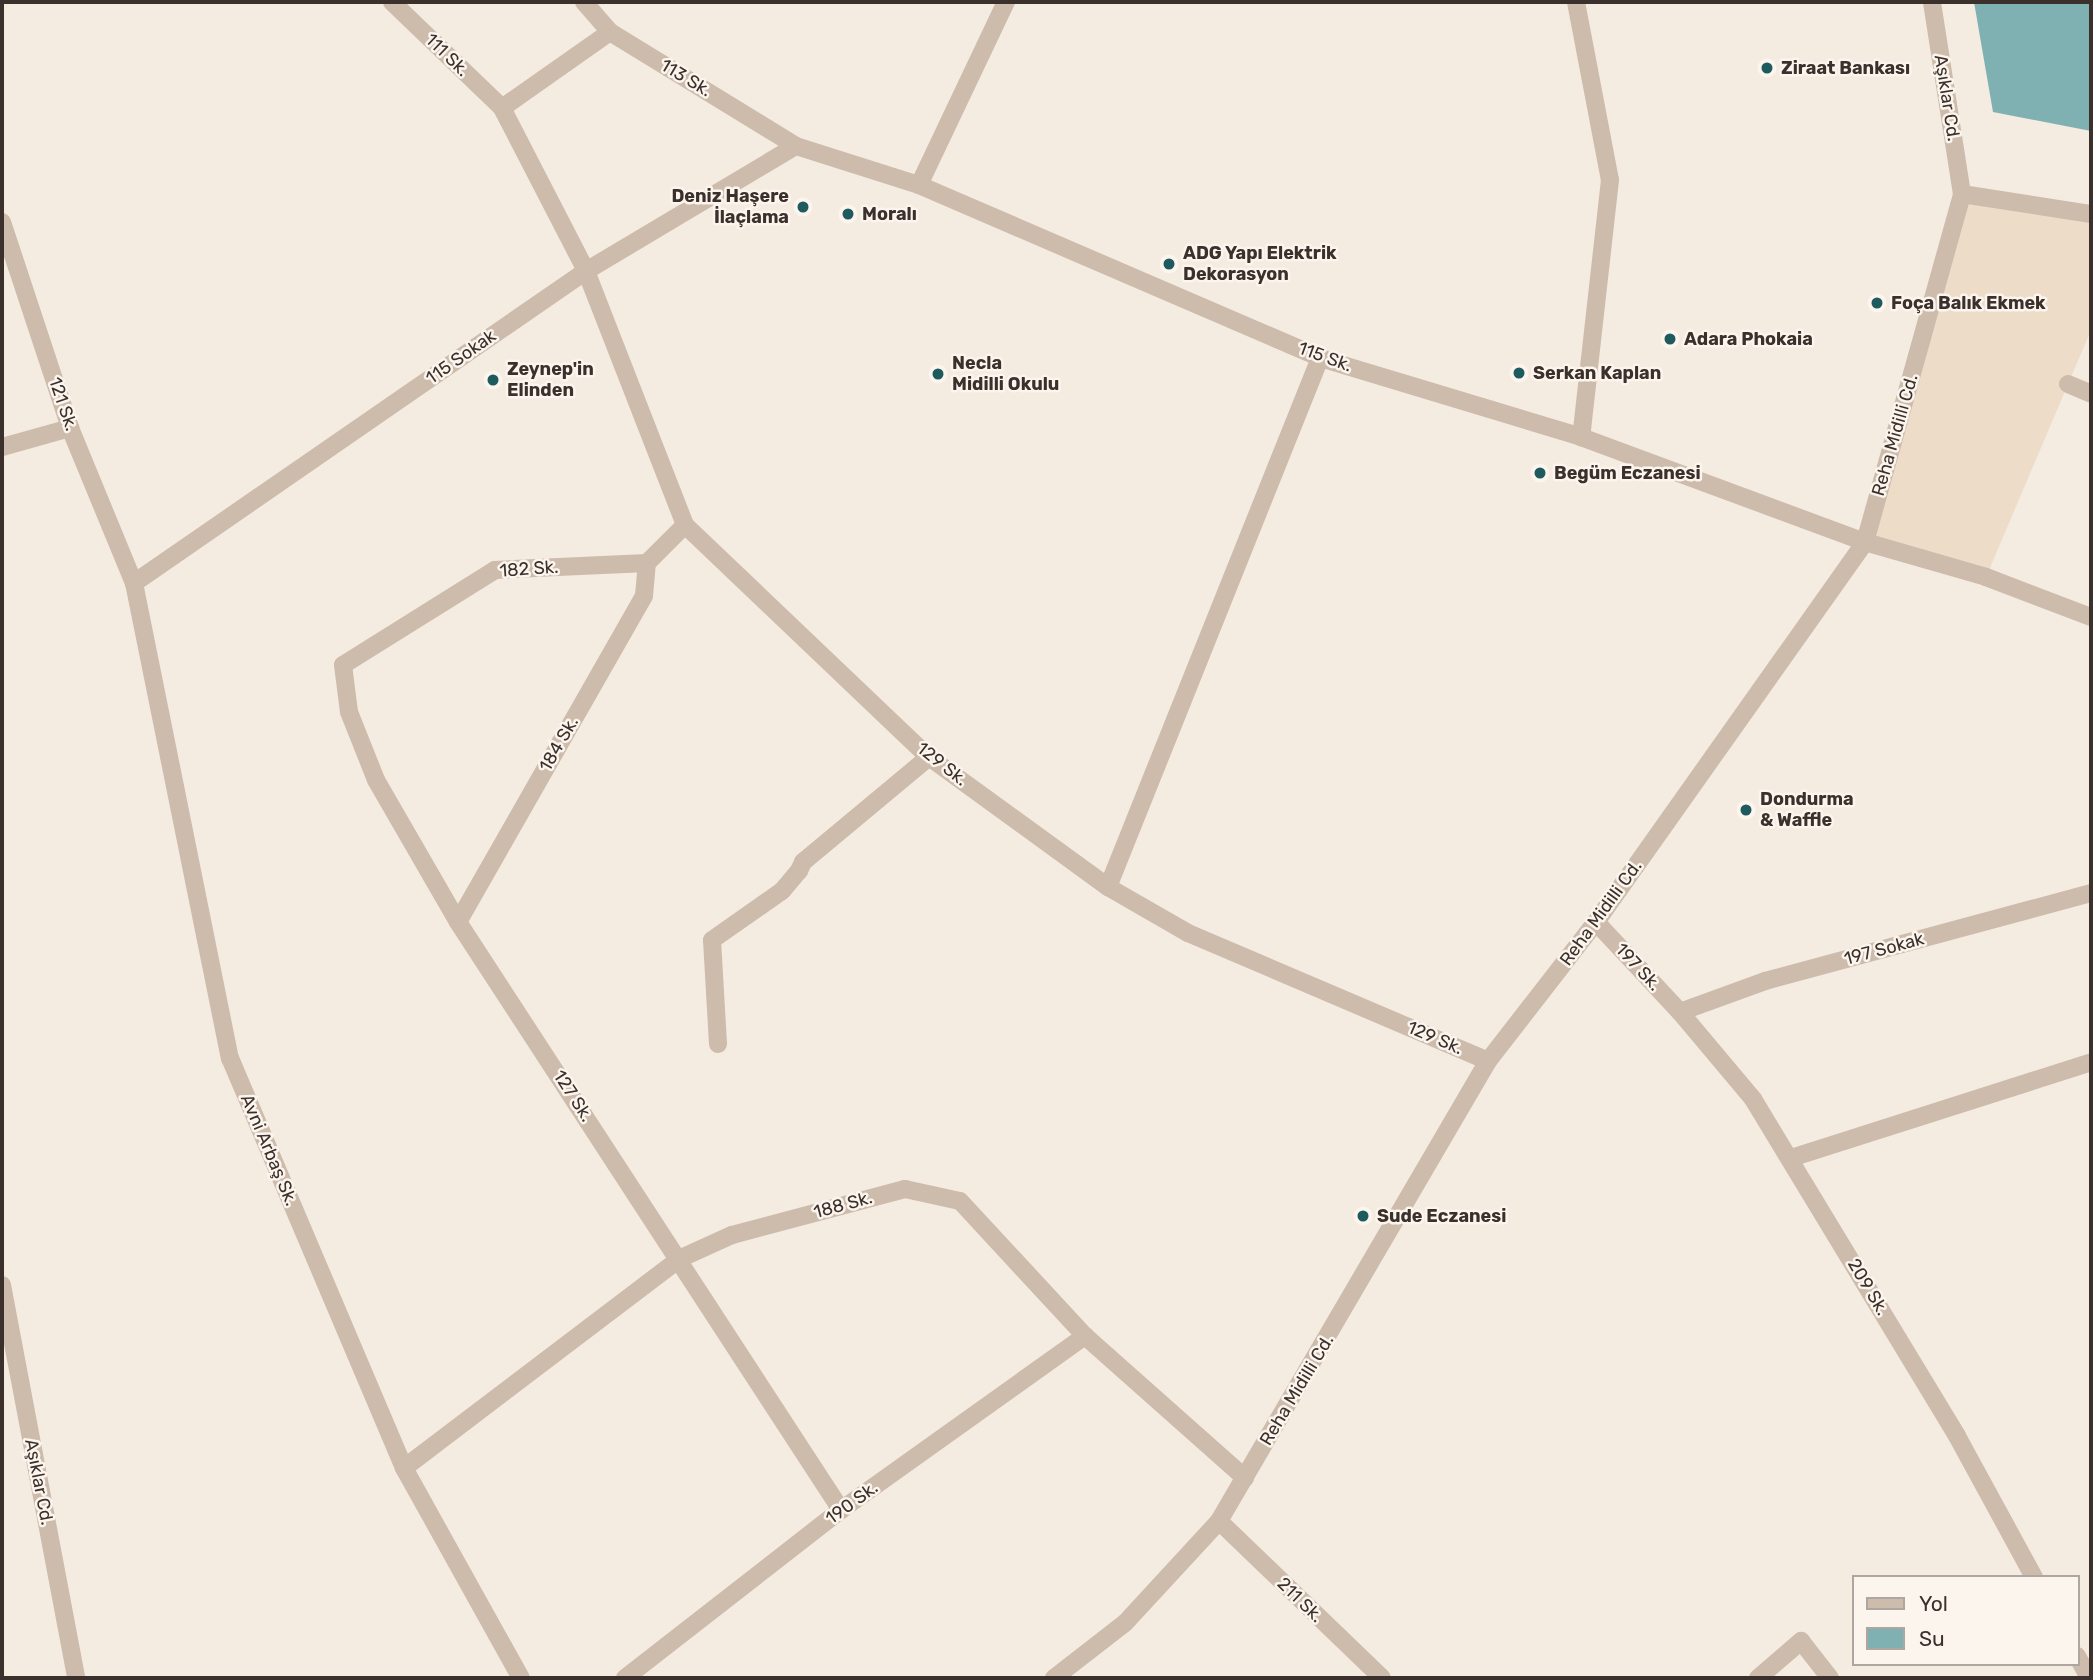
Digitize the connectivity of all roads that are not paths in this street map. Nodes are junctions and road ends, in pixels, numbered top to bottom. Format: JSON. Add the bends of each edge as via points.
{"nodes":[{"id":1,"x":392,"y":2,"type":"edge"},
{"id":2,"x":584,"y":2,"type":"edge"},
{"id":3,"x":1006,"y":2,"type":"edge"},
{"id":4,"x":1576,"y":2,"type":"edge"},
{"id":5,"x":1932,"y":2,"type":"edge"},
{"id":6,"x":610,"y":32,"type":"junction"},
{"id":7,"x":502,"y":108,"type":"junction"},
{"id":8,"x":796,"y":146,"type":"junction"},
{"id":9,"x":919,"y":185,"type":"junction"},
{"id":10,"x":1962,"y":194,"type":"junction"},
{"id":11,"x":2091,"y":214,"type":"edge"},
{"id":12,"x":2,"y":222,"type":"edge"},
{"id":13,"x":586,"y":271,"type":"junction"},
{"id":14,"x":1320,"y":358,"type":"junction"},
{"id":15,"x":2068,"y":384,"type":"dead end"},
{"id":16,"x":2091,"y":394,"type":"edge"},
{"id":17,"x":70,"y":428,"type":"junction"},
{"id":18,"x":1581,"y":437,"type":"junction"},
{"id":19,"x":2,"y":447,"type":"edge"},
{"id":20,"x":685,"y":526,"type":"junction"},
{"id":21,"x":1865,"y":542,"type":"junction"},
{"id":22,"x":647,"y":563,"type":"junction"},
{"id":23,"x":134,"y":583,"type":"junction"},
{"id":24,"x":2091,"y":617,"type":"edge"},
{"id":25,"x":343,"y":665,"type":"joint"},
{"id":26,"x":929,"y":757,"type":"junction"},
{"id":27,"x":1108,"y":887,"type":"junction"},
{"id":28,"x":2091,"y":893,"type":"edge"},
{"id":29,"x":458,"y":922,"type":"junction"},
{"id":30,"x":1596,"y":922,"type":"junction"},
{"id":31,"x":1680,"y":1012,"type":"junction"},
{"id":32,"x":718,"y":1044,"type":"dead end"},
{"id":33,"x":1488,"y":1061,"type":"junction"},
{"id":34,"x":2091,"y":1062,"type":"edge"},
{"id":35,"x":1791,"y":1158,"type":"junction"},
{"id":36,"x":679,"y":1259,"type":"junction"},
{"id":37,"x":2,"y":1285,"type":"edge"},
{"id":38,"x":1085,"y":1336,"type":"junction"},
{"id":39,"x":404,"y":1468,"type":"junction"},
{"id":40,"x":1245,"y":1478,"type":"junction"},
{"id":41,"x":841,"y":1510,"type":"junction"},
{"id":42,"x":1219,"y":1521,"type":"junction"},
{"id":43,"x":2033,"y":1575,"type":"edge"},
{"id":44,"x":2079,"y":1660,"type":"edge"},
{"id":45,"x":76,"y":1678,"type":"edge"},
{"id":46,"x":521,"y":1678,"type":"edge"},
{"id":47,"x":625,"y":1678,"type":"edge"},
{"id":48,"x":1054,"y":1678,"type":"edge"},
{"id":49,"x":1382,"y":1678,"type":"edge"},
{"id":50,"x":1758,"y":1678,"type":"edge"},
{"id":51,"x":1830,"y":1678,"type":"edge"},
{"id":52,"x":2089,"y":1678,"type":"edge"}],
"edges":[{"from":1,"to":7,"type":"street","name":"111 Sk."},
{"from":2,"to":6,"type":"street","name":"113 Sk."},
{"from":3,"to":9,"type":"street"},
{"from":4,"to":18,"type":"street","via":[[1610,180]]},
{"from":5,"to":10,"type":"street","name":"Aşıklar Cd."},
{"from":6,"to":7,"type":"street"},
{"from":6,"to":8,"type":"street","name":"113 Sk."},
{"from":7,"to":13,"type":"street","name":"111 Sk."},
{"from":8,"to":9,"type":"street","name":"115 Sk."},
{"from":8,"to":13,"type":"street","name":"115 Sokak"},
{"from":9,"to":14,"type":"street","name":"115 Sk."},
{"from":10,"to":11,"type":"street"},
{"from":10,"to":21,"type":"street","name":"Reha Midilli Cd."},
{"from":12,"to":17,"type":"street","name":"121 Sk."},
{"from":13,"to":20,"type":"street","name":"129 Sk."},
{"from":13,"to":23,"type":"street","name":"115 Sokak"},
{"from":14,"to":18,"type":"street","name":"115 Sk."},
{"from":14,"to":27,"type":"street"},
{"from":15,"to":16,"type":"street"},
{"from":17,"to":19,"type":"street"},
{"from":17,"to":23,"type":"street","name":"121 Sk."},
{"from":18,"to":21,"type":"street","name":"115 Sk."},
{"from":20,"to":22,"type":"street"},
{"from":20,"to":26,"type":"street","name":"129 Sk."},
{"from":21,"to":24,"type":"street","name":"115 Sk.","via":[[1986,576]]},
{"from":21,"to":30,"type":"street","name":"Reha Midilli Cd."},
{"from":22,"to":25,"type":"street","name":"182 Sk.","via":[[495,570]]},
{"from":22,"to":29,"type":"street","name":"184 Sk.","via":[[644,596]]},
{"from":23,"to":39,"type":"street","name":"Avni Arbaş Sk.","via":[[230,1058]]},
{"from":25,"to":29,"type":"street","name":"127 Sk.","via":[[349,712],[376,780]]},
{"from":26,"to":27,"type":"street","name":"129 Sk."},
{"from":26,"to":32,"type":"street","via":[[803,862],[782,891],[712,940]]},
{"from":27,"to":33,"type":"street","name":"129 Sk.","via":[[1188,933]]},
{"from":28,"to":31,"type":"street","name":"197 Sokak","via":[[1765,981]]},
{"from":29,"to":36,"type":"street","name":"127 Sk."},
{"from":30,"to":31,"type":"street","name":"197 Sk."},
{"from":30,"to":33,"type":"street","name":"Reha Midilli Cd."},
{"from":31,"to":35,"type":"street","name":"209 Sk.","via":[[1753,1099]]},
{"from":33,"to":40,"type":"street","name":"Reha Midilli Cd."},
{"from":34,"to":35,"type":"street"},
{"from":35,"to":43,"type":"street","name":"209 Sk.","via":[[1957,1436]]},
{"from":36,"to":38,"type":"street","name":"188 Sk.","via":[[732,1236],[905,1189],[960,1201]]},
{"from":36,"to":39,"type":"street","name":"188 Sk."},
{"from":36,"to":41,"type":"street","name":"127 Sk."},
{"from":37,"to":45,"type":"street","name":"Aşıklar Cd."},
{"from":38,"to":40,"type":"street","name":"188 Sk."},
{"from":38,"to":41,"type":"street","name":"190 Sk."},
{"from":39,"to":46,"type":"street","name":"Avni Arbaş Sk."},
{"from":40,"to":42,"type":"street","name":"Reha Midilli Cd."},
{"from":41,"to":47,"type":"street","name":"190 Sk."},
{"from":42,"to":48,"type":"street","name":"Reha Midilli Cd.","via":[[1125,1623]]},
{"from":42,"to":49,"type":"street","name":"211 Sk."},
{"from":44,"to":52,"type":"street"},
{"from":50,"to":51,"type":"street","via":[[1801,1642]]}]}
